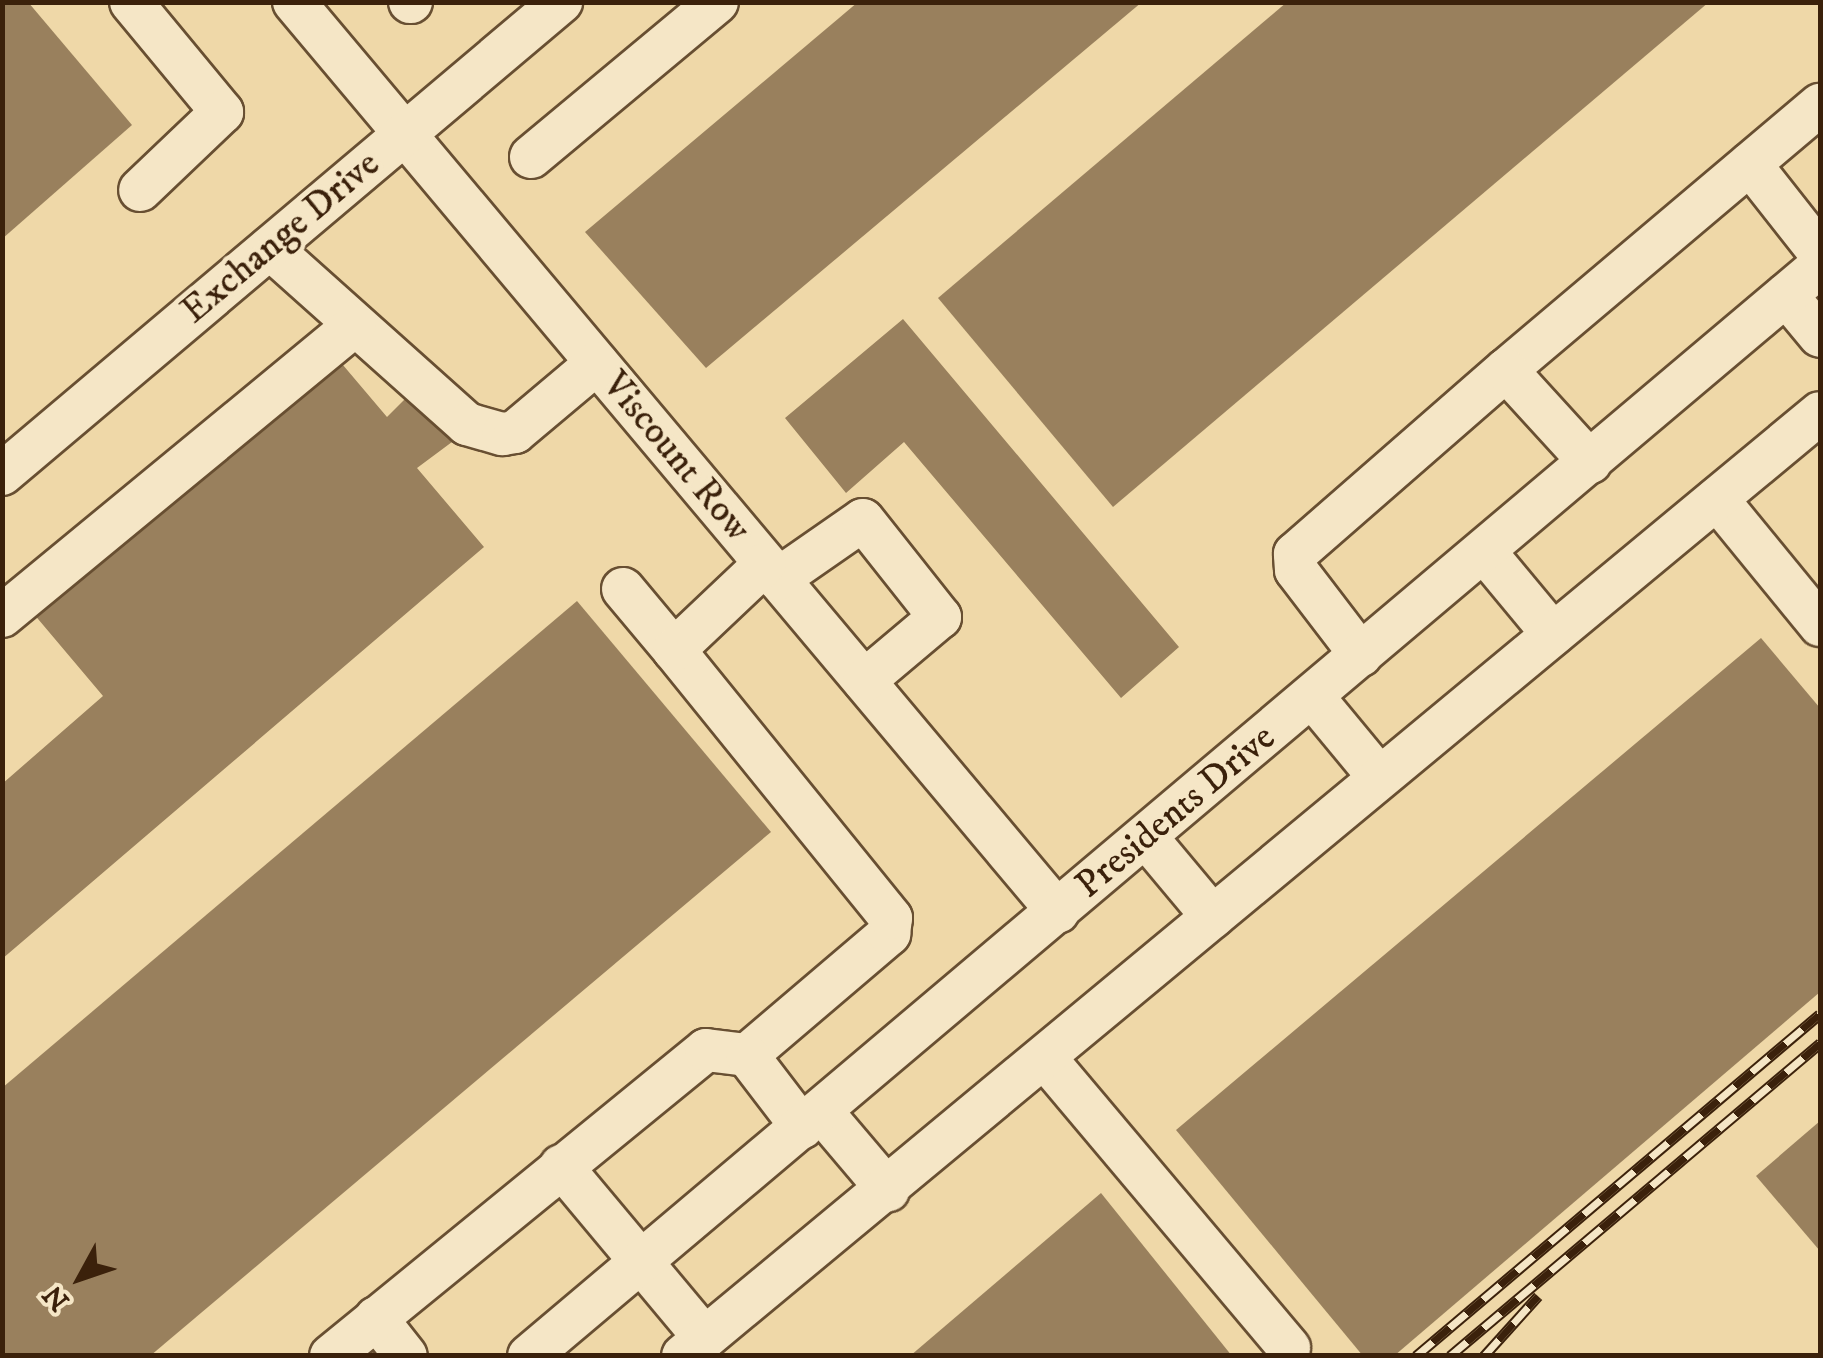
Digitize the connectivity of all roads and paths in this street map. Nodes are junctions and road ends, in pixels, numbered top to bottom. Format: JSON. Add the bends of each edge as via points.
{"nodes":[{"id":1,"x":131,"y":2,"type":"edge"},
{"id":2,"x":294,"y":2,"type":"edge"},
{"id":3,"x":560,"y":2,"type":"edge"},
{"id":4,"x":714,"y":4,"type":"edge"},
{"id":5,"x":1820,"y":105,"type":"edge"},
{"id":6,"x":404,"y":134,"type":"junction"},
{"id":7,"x":531,"y":157,"type":"dead end"},
{"id":8,"x":1750,"y":164,"type":"junction"},
{"id":9,"x":140,"y":190,"type":"dead end"},
{"id":10,"x":270,"y":248,"type":"junction"},
{"id":11,"x":1820,"y":253,"type":"edge"},
{"id":12,"x":1820,"y":266,"type":"edge"},
{"id":13,"x":1786,"y":295,"type":"junction"},
{"id":14,"x":355,"y":325,"type":"junction"},
{"id":15,"x":1820,"y":336,"type":"edge"},
{"id":16,"x":597,"y":364,"type":"junction"},
{"id":17,"x":1506,"y":370,"type":"junction"},
{"id":18,"x":1820,"y":413,"type":"edge"},
{"id":19,"x":1590,"y":462,"type":"junction"},
{"id":20,"x":2,"y":474,"type":"edge"},
{"id":21,"x":1717,"y":498,"type":"junction"},
{"id":22,"x":1484,"y":550,"type":"junction"},
{"id":23,"x":772,"y":572,"type":"junction"},
{"id":24,"x":624,"y":589,"type":"dead end"},
{"id":25,"x":2,"y":616,"type":"edge"},
{"id":26,"x":1820,"y":624,"type":"edge"},
{"id":27,"x":1553,"y":634,"type":"junction"},
{"id":28,"x":674,"y":650,"type":"junction"},
{"id":29,"x":1361,"y":655,"type":"junction"},
{"id":30,"x":864,"y":682,"type":"junction"},
{"id":31,"x":1312,"y":696,"type":"junction"},
{"id":32,"x":1380,"y":777,"type":"junction"},
{"id":33,"x":1146,"y":837,"type":"junction"},
{"id":34,"x":1058,"y":912,"type":"junction"},
{"id":35,"x":1213,"y":917,"type":"junction"},
{"id":36,"x":747,"y":1055,"type":"junction"},
{"id":37,"x":1046,"y":1058,"type":"junction"},
{"id":38,"x":812,"y":1119,"type":"junction"},
{"id":39,"x":560,"y":1166,"type":"junction"},
{"id":40,"x":888,"y":1190,"type":"junction"},
{"id":41,"x":642,"y":1261,"type":"junction"},
{"id":42,"x":376,"y":1318,"type":"junction"},
{"id":43,"x":694,"y":1346,"type":"edge"},
{"id":44,"x":1289,"y":1348,"type":"dead end"},
{"id":45,"x":331,"y":1356,"type":"edge"},
{"id":46,"x":406,"y":1356,"type":"edge"},
{"id":47,"x":529,"y":1356,"type":"edge"}],
"edges":[{"from":1,"to":9,"type":"street","via":[[222,112]]},
{"from":2,"to":6,"type":"street","name":"Viscount Row"},
{"from":3,"to":6,"type":"street","name":"Exchange Drive"},
{"from":4,"to":7,"type":"street"},
{"from":5,"to":8,"type":"street"},
{"from":6,"to":10,"type":"street","name":"Exchange Drive"},
{"from":6,"to":16,"type":"street","name":"Viscount Row"},
{"from":8,"to":11,"type":"street"},
{"from":8,"to":17,"type":"street"},
{"from":10,"to":14,"type":"street"},
{"from":10,"to":20,"type":"street","name":"Exchange Drive"},
{"from":12,"to":13,"type":"street","name":"Presidents Drive"},
{"from":13,"to":15,"type":"street"},
{"from":13,"to":19,"type":"street","name":"Presidents Drive"},
{"from":14,"to":16,"type":"street","via":[[467,424],[504,434],[515,432]]},
{"from":14,"to":25,"type":"street"},
{"from":16,"to":23,"type":"street","name":"Viscount Row"},
{"from":17,"to":19,"type":"street"},
{"from":17,"to":29,"type":"street","via":[[1296,554],[1296,570]]},
{"from":18,"to":21,"type":"street"},
{"from":19,"to":22,"type":"street","name":"Presidents Drive"},
{"from":21,"to":26,"type":"street"},
{"from":21,"to":27,"type":"street"},
{"from":22,"to":27,"type":"street"},
{"from":22,"to":29,"type":"street","name":"Presidents Drive"},
{"from":23,"to":28,"type":"street"},
{"from":23,"to":30,"type":"street","name":"Viscount Row"},
{"from":23,"to":30,"type":"street","via":[[862,520],[940,616]]},
{"from":24,"to":28,"type":"street"},
{"from":27,"to":32,"type":"street"},
{"from":28,"to":36,"type":"street","via":[[892,918],[889,934]]},
{"from":29,"to":31,"type":"street","name":"Presidents Drive"},
{"from":30,"to":34,"type":"street","name":"Viscount Row"},
{"from":31,"to":32,"type":"street"},
{"from":31,"to":33,"type":"street","name":"Presidents Drive"},
{"from":32,"to":35,"type":"street"},
{"from":33,"to":34,"type":"street","name":"Presidents Drive"},
{"from":33,"to":35,"type":"street"},
{"from":34,"to":38,"type":"street","name":"Presidents Drive"},
{"from":35,"to":37,"type":"street"},
{"from":36,"to":38,"type":"street"},
{"from":36,"to":39,"type":"street","via":[[706,1050]]},
{"from":37,"to":40,"type":"street"},
{"from":37,"to":44,"type":"street"},
{"from":38,"to":40,"type":"street"},
{"from":38,"to":41,"type":"street","name":"Presidents Drive"},
{"from":39,"to":41,"type":"street"},
{"from":39,"to":42,"type":"street"},
{"from":40,"to":43,"type":"street"},
{"from":41,"to":43,"type":"street"},
{"from":41,"to":47,"type":"street","name":"Presidents Drive"},
{"from":42,"to":45,"type":"street"},
{"from":42,"to":46,"type":"street"}]}
